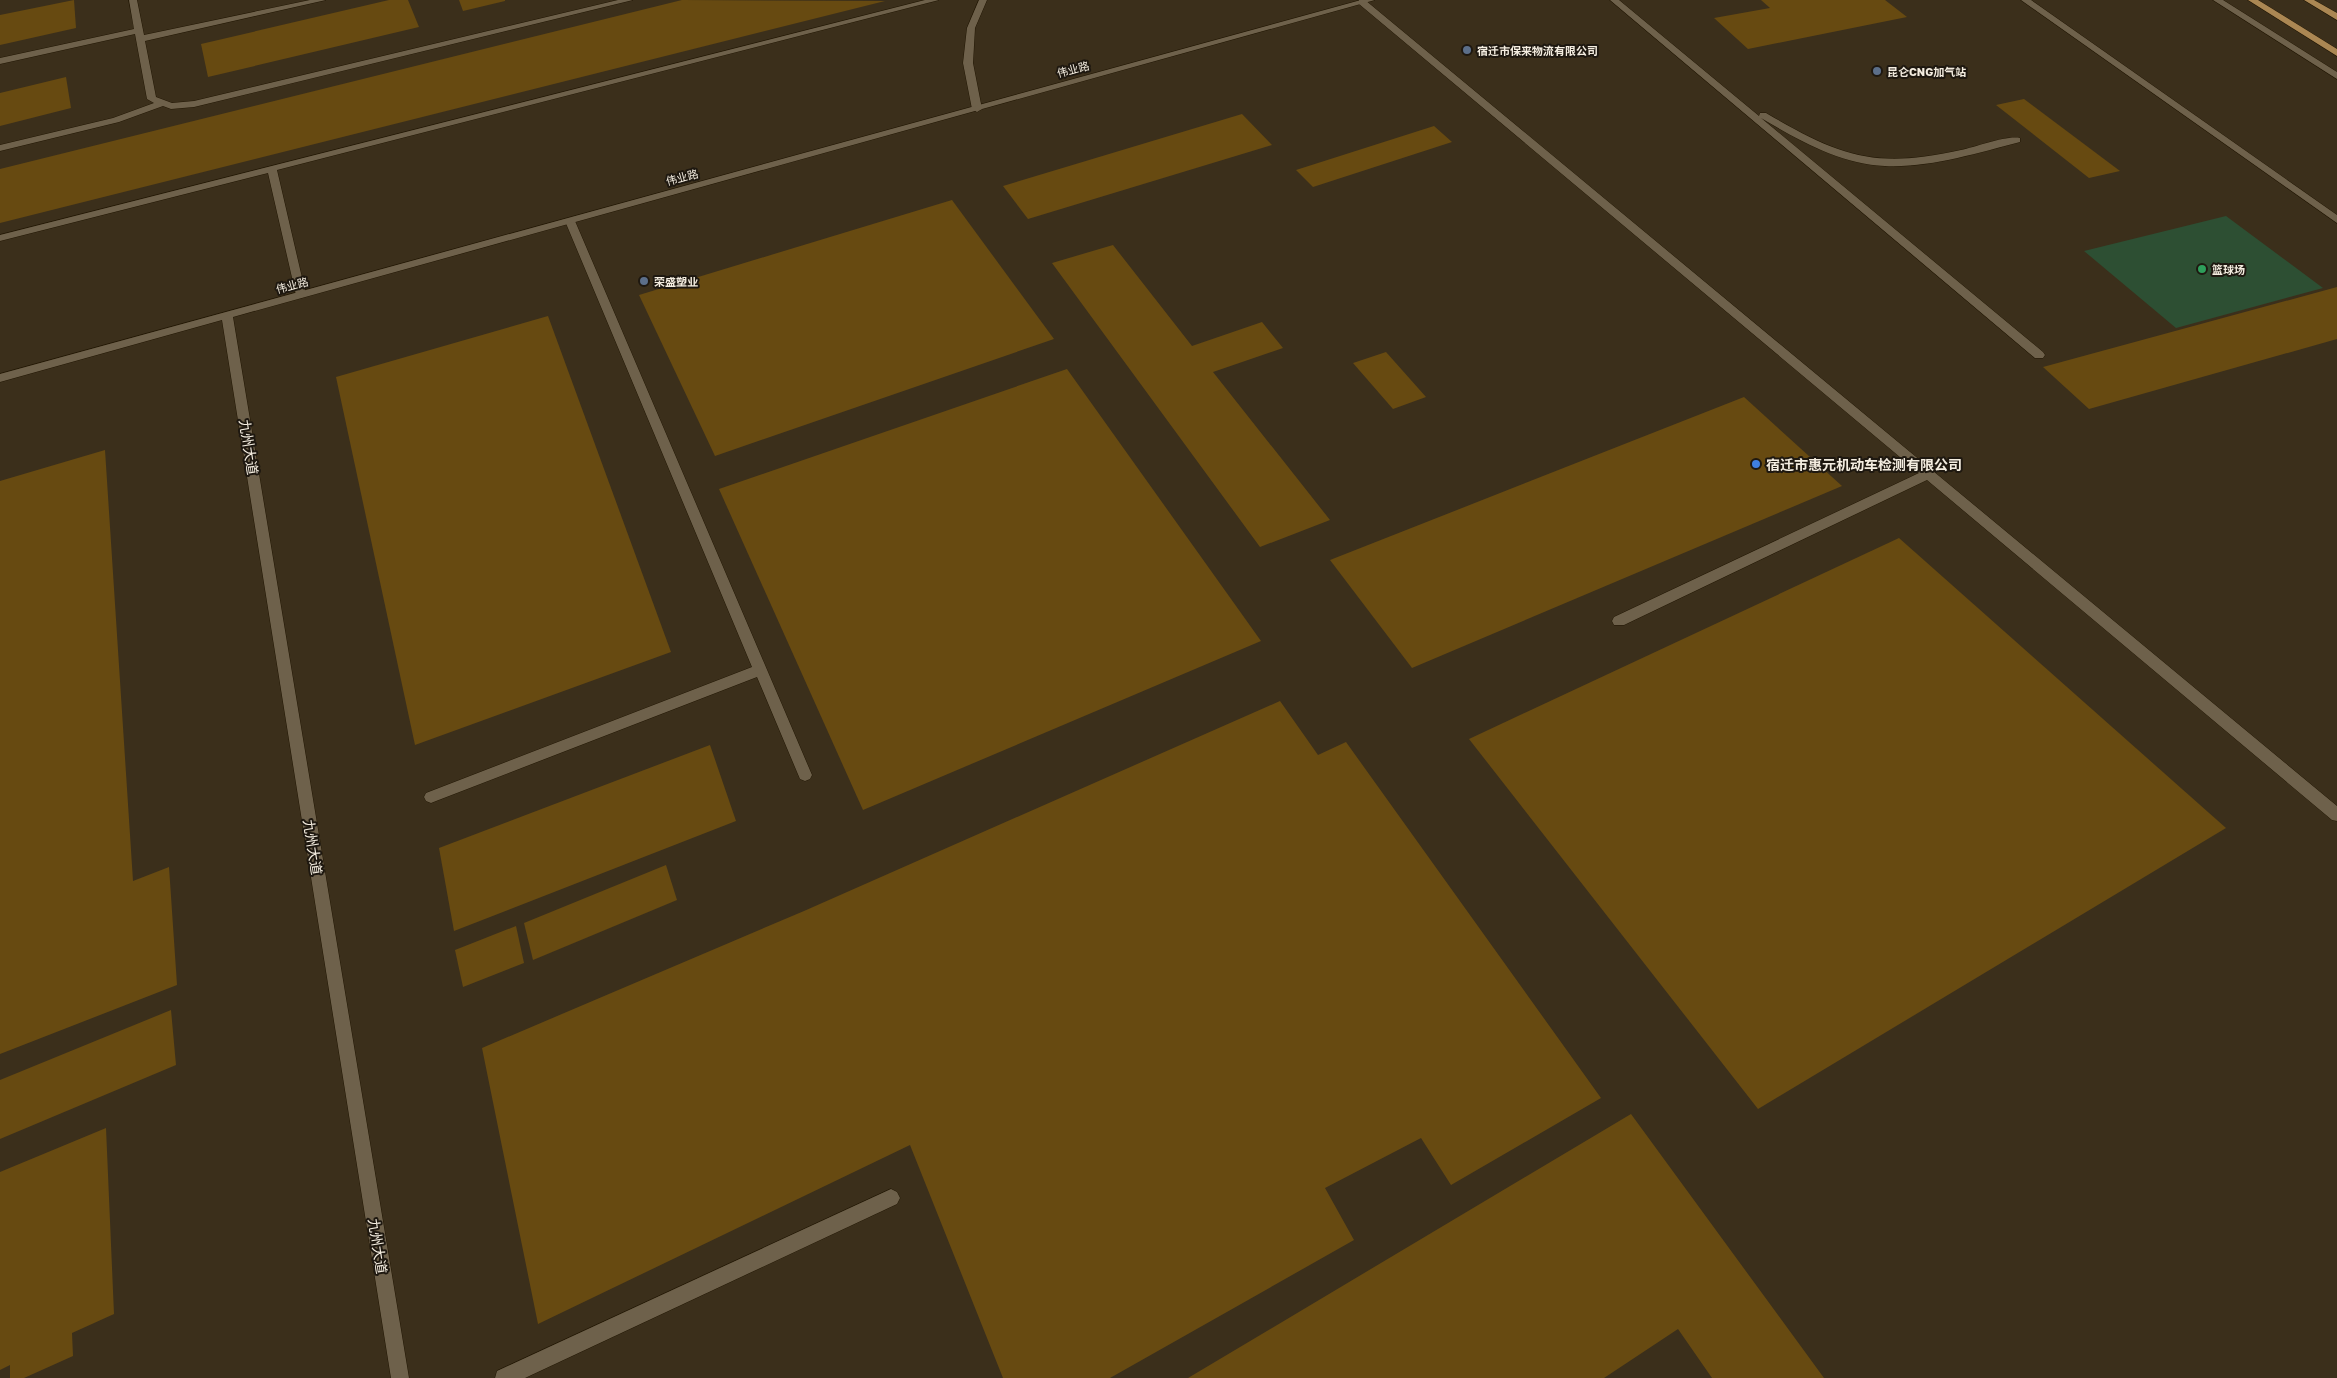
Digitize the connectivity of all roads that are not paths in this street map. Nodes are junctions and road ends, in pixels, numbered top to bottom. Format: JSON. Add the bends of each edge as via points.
{"nodes":[{"id":1,"x":133,"y":0,"type":"edge"},
{"id":2,"x":322,"y":0,"type":"edge"},
{"id":3,"x":629,"y":0,"type":"edge"},
{"id":4,"x":935,"y":0,"type":"edge"},
{"id":5,"x":983,"y":0,"type":"edge"},
{"id":6,"x":1614,"y":0,"type":"edge"},
{"id":7,"x":2025,"y":0,"type":"edge"},
{"id":8,"x":2217,"y":0,"type":"edge"},
{"id":9,"x":2252,"y":0,"type":"edge"},
{"id":10,"x":2308,"y":0,"type":"edge"},
{"id":11,"x":1366,"y":1,"type":"edge"},
{"id":12,"x":2337,"y":17,"type":"edge"},
{"id":13,"x":140,"y":35,"type":"junction"},
{"id":14,"x":2337,"y":53,"type":"edge"},
{"id":15,"x":0,"y":61,"type":"edge"},
{"id":16,"x":2337,"y":76,"type":"edge"},
{"id":17,"x":1722,"y":90,"type":"junction"},
{"id":18,"x":164,"y":103,"type":"junction"},
{"id":19,"x":977,"y":109,"type":"junction"},
{"id":20,"x":2017,"y":140,"type":"dead end"},
{"id":21,"x":0,"y":148,"type":"edge"},
{"id":22,"x":272,"y":169,"type":"junction"},
{"id":23,"x":2337,"y":220,"type":"edge"},
{"id":24,"x":570,"y":221,"type":"junction"},
{"id":25,"x":0,"y":238,"type":"edge"},
{"id":26,"x":302,"y":295,"type":"junction"},
{"id":27,"x":228,"y":315,"type":"junction"},
{"id":28,"x":2040,"y":356,"type":"dead end"},
{"id":29,"x":0,"y":378,"type":"edge"},
{"id":30,"x":1928,"y":474,"type":"junction"},
{"id":31,"x":1619,"y":621,"type":"dead end"},
{"id":32,"x":760,"y":670,"type":"junction"},
{"id":33,"x":805,"y":775,"type":"dead end"},
{"id":34,"x":431,"y":797,"type":"dead end"},
{"id":35,"x":2337,"y":815,"type":"edge"},
{"id":36,"x":891,"y":1198,"type":"dead end"},
{"id":37,"x":400,"y":1378,"type":"edge"},
{"id":38,"x":504,"y":1378,"type":"edge"}],
"edges":[{"from":1,"to":13,"type":"street"},
{"from":2,"to":13,"type":"street"},
{"from":3,"to":18,"type":"street","via":[[194,104],[171,106]]},
{"from":4,"to":22,"type":"street"},
{"from":5,"to":19,"type":"street","via":[[971,28],[968,63]]},
{"from":6,"to":17,"type":"street"},
{"from":7,"to":23,"type":"street"},
{"from":8,"to":16,"type":"street"},
{"from":9,"to":14,"type":"main road"},
{"from":10,"to":12,"type":"main road"},
{"from":11,"to":19,"type":"street","name":"伟业路"},
{"from":11,"to":30,"type":"street"},
{"from":13,"to":15,"type":"street"},
{"from":13,"to":18,"type":"street","via":[[152,98]]},
{"from":17,"to":20,"type":"street","via":[[1792,133],[1870,161],[1911,162]]},
{"from":17,"to":28,"type":"street"},
{"from":18,"to":21,"type":"street","via":[[116,120]]},
{"from":19,"to":24,"type":"street","name":"伟业路"},
{"from":22,"to":25,"type":"street"},
{"from":22,"to":26,"type":"street"},
{"from":24,"to":26,"type":"street","name":"伟业路"},
{"from":24,"to":32,"type":"street"},
{"from":26,"to":27,"type":"street","name":"伟业路"},
{"from":27,"to":29,"type":"street","name":"伟业路"},
{"from":27,"to":37,"type":"street","name":"九州大道"},
{"from":30,"to":31,"type":"street"},
{"from":30,"to":35,"type":"street"},
{"from":32,"to":33,"type":"street"},
{"from":32,"to":34,"type":"street"},
{"from":36,"to":38,"type":"street"}]}
